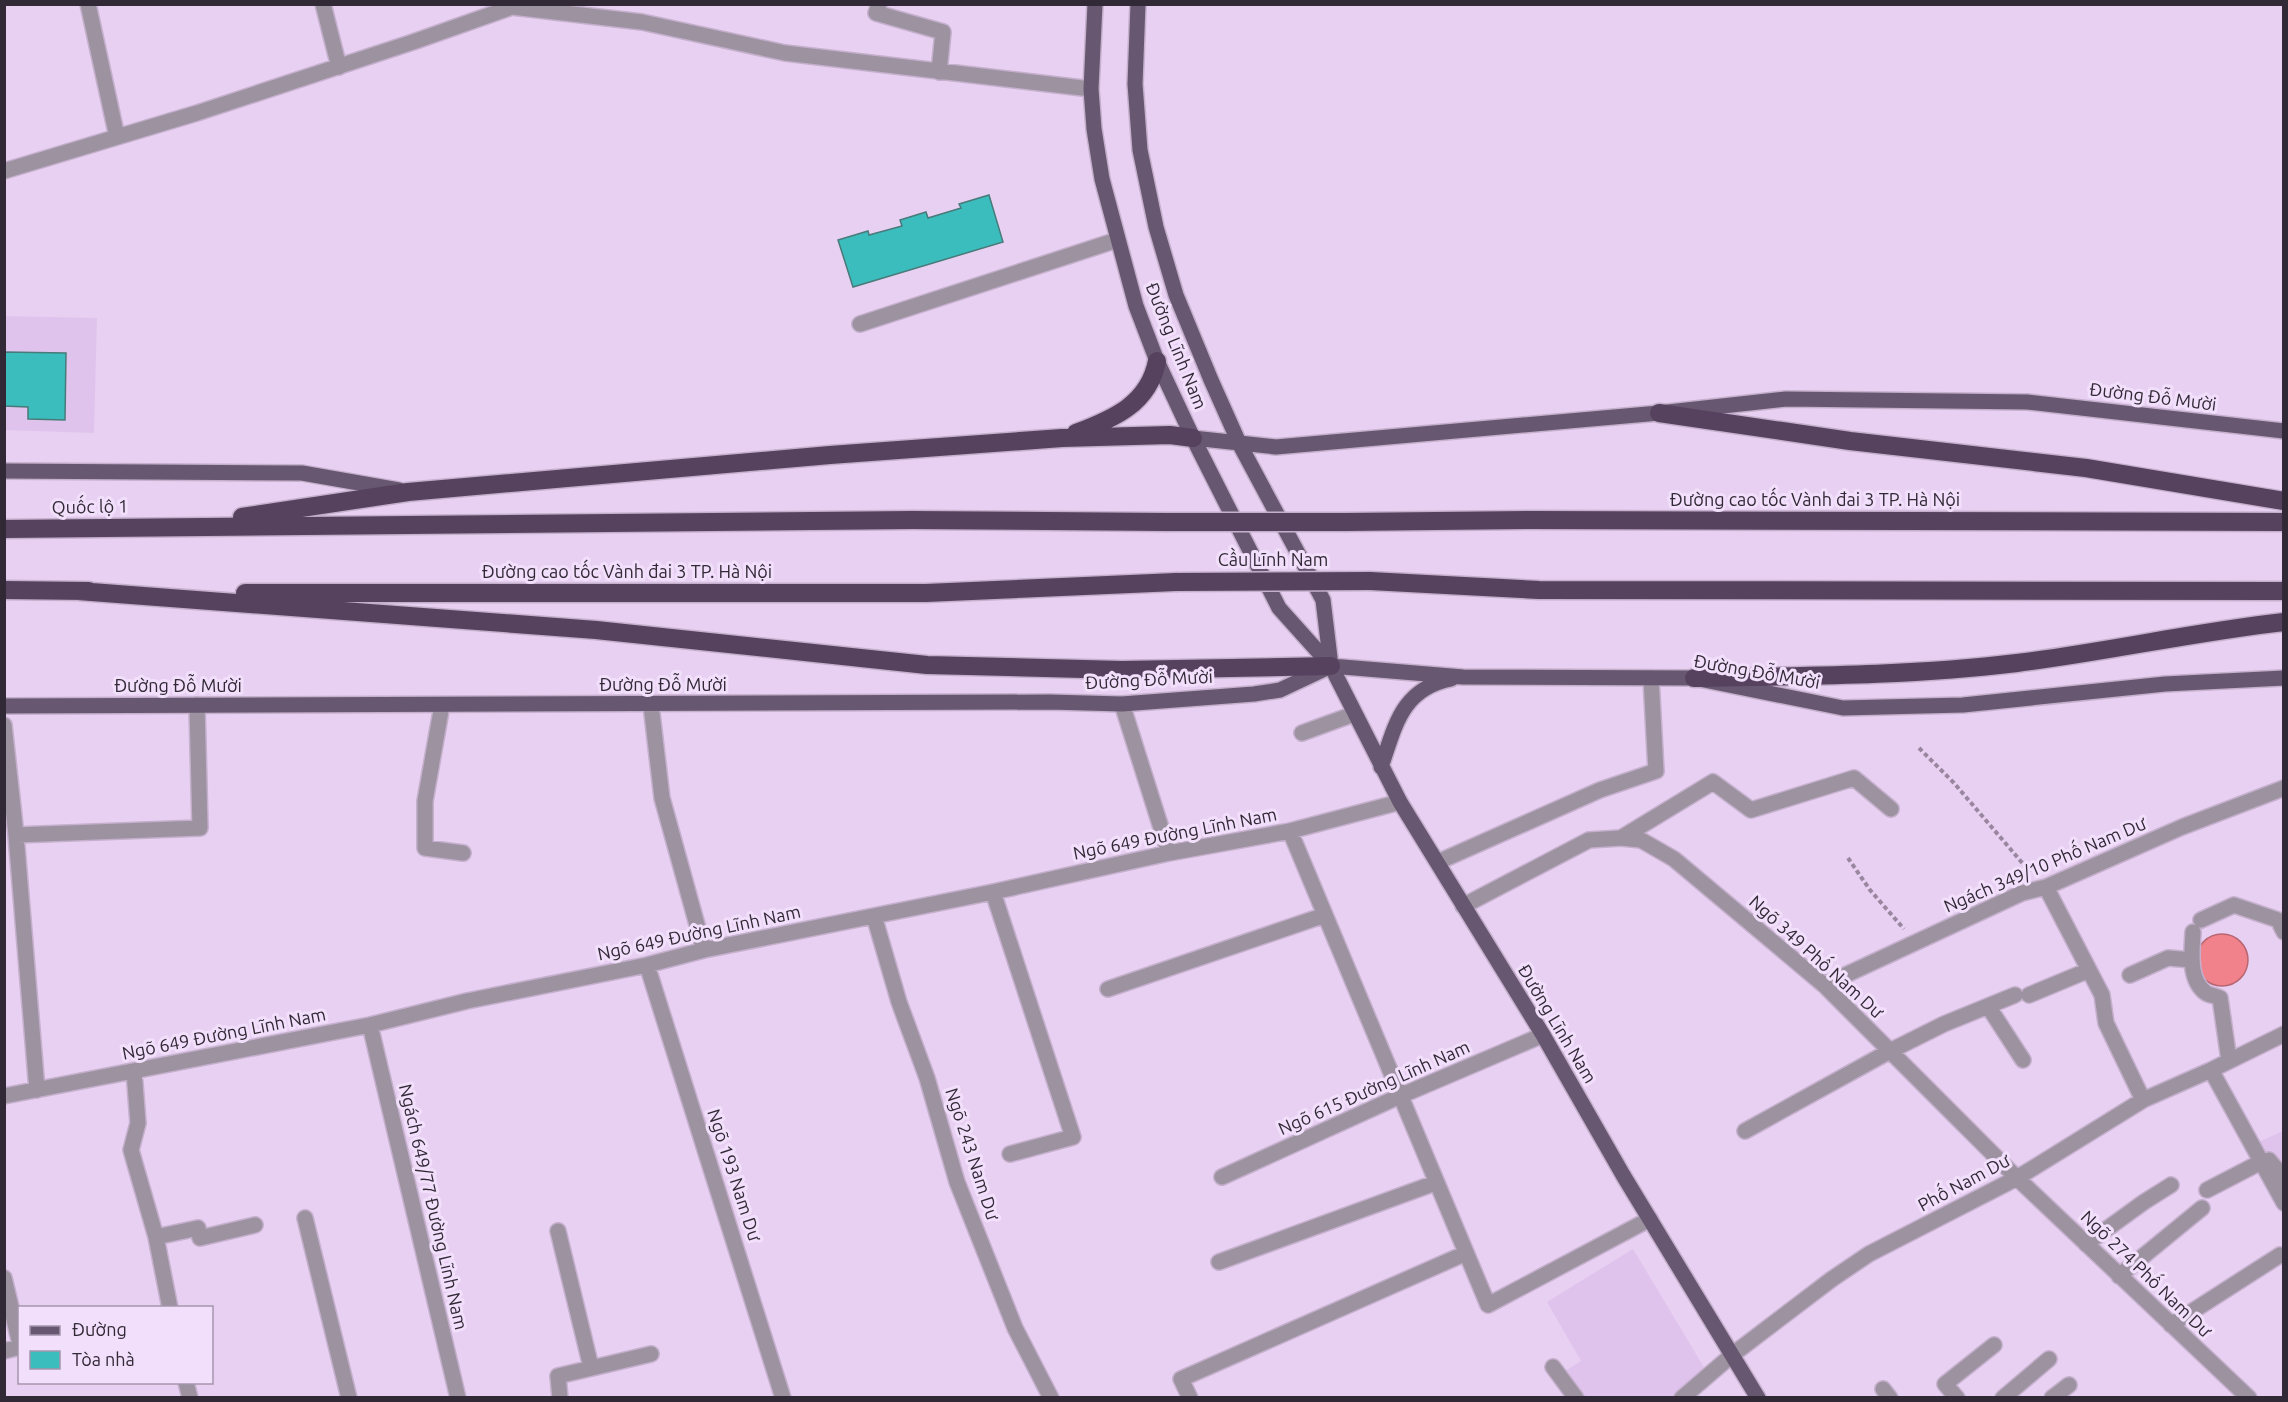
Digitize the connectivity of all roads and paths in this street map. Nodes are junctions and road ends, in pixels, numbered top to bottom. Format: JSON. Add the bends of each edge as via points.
{"nodes":[{"id":1,"x":88,"y":4,"type":"edge"},
{"id":2,"x":324,"y":4,"type":"edge"},
{"id":3,"x":879,"y":4,"type":"edge"},
{"id":4,"x":1095,"y":4,"type":"edge"},
{"id":5,"x":1138,"y":4,"type":"edge"},
{"id":6,"x":512,"y":5,"type":"edge"},
{"id":7,"x":339,"y":67,"type":"junction"},
{"id":8,"x":939,"y":72,"type":"junction"},
{"id":9,"x":1091,"y":89,"type":"junction"},
{"id":10,"x":117,"y":137,"type":"junction"},
{"id":11,"x":4,"y":171,"type":"edge"},
{"id":12,"x":1117,"y":240,"type":"junction"},
{"id":13,"x":860,"y":324,"type":"dead end"},
{"id":14,"x":1157,"y":361,"type":"junction"},
{"id":15,"x":1659,"y":413,"type":"junction"},
{"id":16,"x":2283,"y":432,"type":"edge"},
{"id":17,"x":1062,"y":438,"type":"junction"},
{"id":18,"x":1193,"y":438,"type":"junction"},
{"id":19,"x":1240,"y":445,"type":"junction"},
{"id":20,"x":4,"y":471,"type":"edge"},
{"id":21,"x":408,"y":492,"type":"junction"},
{"id":22,"x":2283,"y":501,"type":"edge"},
{"id":23,"x":2283,"y":522,"type":"edge"},
{"id":24,"x":176,"y":527,"type":"junction"},
{"id":25,"x":4,"y":529,"type":"edge"},
{"id":26,"x":1176,"y":582,"type":"joint"},
{"id":27,"x":4,"y":590,"type":"edge"},
{"id":28,"x":78,"y":591,"type":"junction"},
{"id":29,"x":2283,"y":591,"type":"edge"},
{"id":30,"x":2283,"y":621,"type":"edge"},
{"id":31,"x":1331,"y":666,"type":"junction"},
{"id":32,"x":1463,"y":677,"type":"junction"},
{"id":33,"x":1651,"y":678,"type":"junction"},
{"id":34,"x":1694,"y":678,"type":"junction"},
{"id":35,"x":2283,"y":678,"type":"edge"},
{"id":36,"x":1122,"y":704,"type":"junction"},
{"id":37,"x":197,"y":705,"type":"junction"},
{"id":38,"x":442,"y":705,"type":"junction"},
{"id":39,"x":651,"y":705,"type":"junction"},
{"id":40,"x":4,"y":706,"type":"edge"},
{"id":41,"x":1354,"y":714,"type":"junction"},
{"id":42,"x":4,"y":725,"type":"edge"},
{"id":43,"x":1302,"y":733,"type":"dead end"},
{"id":44,"x":1919,"y":748,"type":"dead end"},
{"id":45,"x":1381,"y":767,"type":"junction"},
{"id":46,"x":2283,"y":788,"type":"edge"},
{"id":47,"x":1400,"y":802,"type":"junction"},
{"id":48,"x":1891,"y":809,"type":"dead end"},
{"id":49,"x":1290,"y":831,"type":"junction"},
{"id":50,"x":16,"y":835,"type":"junction"},
{"id":51,"x":1621,"y":838,"type":"junction"},
{"id":52,"x":463,"y":853,"type":"dead end"},
{"id":53,"x":1168,"y":854,"type":"junction"},
{"id":54,"x":1848,"y":858,"type":"dead end"},
{"id":55,"x":1438,"y":862,"type":"junction"},
{"id":56,"x":2041,"y":888,"type":"junction"},
{"id":57,"x":993,"y":892,"type":"junction"},
{"id":58,"x":1464,"y":906,"type":"junction"},
{"id":59,"x":1325,"y":915,"type":"junction"},
{"id":60,"x":874,"y":916,"type":"junction"},
{"id":61,"x":2282,"y":923,"type":"edge"},
{"id":62,"x":1918,"y":942,"type":"junction"},
{"id":63,"x":704,"y":950,"type":"junction"},
{"id":64,"x":2192,"y":960,"type":"junction"},
{"id":65,"x":647,"y":965,"type":"junction"},
{"id":66,"x":2089,"y":970,"type":"junction"},
{"id":67,"x":2130,"y":975,"type":"dead end"},
{"id":68,"x":1824,"y":985,"type":"junction"},
{"id":69,"x":1108,"y":989,"type":"dead end"},
{"id":70,"x":1988,"y":1006,"type":"junction"},
{"id":71,"x":370,"y":1025,"type":"junction"},
{"id":72,"x":2283,"y":1034,"type":"edge"},
{"id":73,"x":1543,"y":1035,"type":"junction"},
{"id":74,"x":1890,"y":1051,"type":"junction"},
{"id":75,"x":2023,"y":1060,"type":"dead end"},
{"id":76,"x":2229,"y":1060,"type":"junction"},
{"id":77,"x":2211,"y":1070,"type":"junction"},
{"id":78,"x":134,"y":1071,"type":"junction"},
{"id":79,"x":37,"y":1090,"type":"junction"},
{"id":80,"x":4,"y":1096,"type":"edge"},
{"id":81,"x":1400,"y":1096,"type":"junction"},
{"id":82,"x":2143,"y":1100,"type":"junction"},
{"id":83,"x":1745,"y":1131,"type":"dead end"},
{"id":84,"x":1010,"y":1154,"type":"dead end"},
{"id":85,"x":2265,"y":1161,"type":"junction"},
{"id":86,"x":1222,"y":1177,"type":"dead end"},
{"id":87,"x":2017,"y":1178,"type":"junction"},
{"id":88,"x":2283,"y":1178,"type":"edge"},
{"id":89,"x":1435,"y":1183,"type":"junction"},
{"id":90,"x":2171,"y":1185,"type":"dead end"},
{"id":91,"x":2207,"y":1190,"type":"dead end"},
{"id":92,"x":2283,"y":1203,"type":"edge"},
{"id":93,"x":2202,"y":1208,"type":"dead end"},
{"id":94,"x":305,"y":1218,"type":"dead end"},
{"id":95,"x":1650,"y":1219,"type":"junction"},
{"id":96,"x":255,"y":1225,"type":"dead end"},
{"id":97,"x":558,"y":1231,"type":"dead end"},
{"id":98,"x":156,"y":1237,"type":"junction"},
{"id":99,"x":2086,"y":1244,"type":"junction"},
{"id":100,"x":1464,"y":1254,"type":"junction"},
{"id":101,"x":2280,"y":1255,"type":"dead end"},
{"id":102,"x":1220,"y":1262,"type":"dead end"},
{"id":103,"x":2119,"y":1276,"type":"junction"},
{"id":104,"x":4,"y":1278,"type":"edge"},
{"id":105,"x":170,"y":1306,"type":"edge"},
{"id":106,"x":2171,"y":1325,"type":"junction"},
{"id":107,"x":18,"y":1338,"type":"edge"},
{"id":108,"x":1994,"y":1345,"type":"dead end"},
{"id":109,"x":651,"y":1354,"type":"dead end"},
{"id":110,"x":1732,"y":1355,"type":"junction"},
{"id":111,"x":2049,"y":1359,"type":"dead end"},
{"id":112,"x":591,"y":1367,"type":"junction"},
{"id":113,"x":1553,"y":1367,"type":"dead end"},
{"id":114,"x":2069,"y":1385,"type":"dead end"},
{"id":115,"x":349,"y":1398,"type":"edge"},
{"id":116,"x":458,"y":1398,"type":"edge"},
{"id":117,"x":560,"y":1398,"type":"edge"},
{"id":118,"x":783,"y":1398,"type":"edge"},
{"id":119,"x":1051,"y":1398,"type":"edge"},
{"id":120,"x":1190,"y":1398,"type":"edge"},
{"id":121,"x":1576,"y":1398,"type":"edge"},
{"id":122,"x":1682,"y":1398,"type":"edge"},
{"id":123,"x":1758,"y":1398,"type":"edge"},
{"id":124,"x":1957,"y":1398,"type":"edge"},
{"id":125,"x":2003,"y":1398,"type":"edge"},
{"id":126,"x":2052,"y":1398,"type":"edge"},
{"id":127,"x":2249,"y":1398,"type":"edge"}],
"edges":[{"from":1,"to":10,"type":"street"},
{"from":2,"to":7,"type":"street"},
{"from":3,"to":8,"type":"street","via":[[876,13],[943,32]]},
{"from":4,"to":9,"type":"main road","name":"Đường Lĩnh Nam"},
{"from":5,"to":19,"type":"main road","name":"Đường Lĩnh Nam","via":[[1135,84],[1140,150],[1156,227],[1176,295]]},
{"from":6,"to":7,"type":"street"},
{"from":6,"to":8,"type":"street","via":[[642,22],[785,53]]},
{"from":7,"to":10,"type":"street"},
{"from":8,"to":9,"type":"street"},
{"from":9,"to":12,"type":"main road","name":"Đường Lĩnh Nam","via":[[1102,179]]},
{"from":10,"to":11,"type":"street"},
{"from":12,"to":13,"type":"street"},
{"from":12,"to":14,"type":"main road","name":"Đường Lĩnh Nam"},
{"from":14,"to":17,"type":"highway","via":[[1149,385],[1132,406]]},
{"from":14,"to":18,"type":"main road","name":"Đường Lĩnh Nam"},
{"from":15,"to":16,"type":"main road","name":"Đường Đỗ Mười","via":[[1786,399],[2026,402]]},
{"from":15,"to":19,"type":"main road","name":"Đường Đỗ Mười","via":[[1276,447]]},
{"from":15,"to":22,"type":"highway","via":[[1850,441],[2086,468]]},
{"from":17,"to":18,"type":"highway"},
{"from":17,"to":21,"type":"highway"},
{"from":18,"to":19,"type":"main road","name":"Đường Đỗ Mười"},
{"from":18,"to":31,"type":"main road","name":"Đường Lĩnh Nam","via":[[1279,608]]},
{"from":19,"to":31,"type":"main road","name":"Đường Lĩnh Nam","via":[[1323,600]]},
{"from":20,"to":21,"type":"main road","via":[[302,473]]},
{"from":21,"to":24,"type":"highway"},
{"from":23,"to":24,"type":"highway","name":"Đường cao tốc Vành đai 3 TP. Hà Nội","bridge":true,"via":[[912,520]]},
{"from":24,"to":25,"type":"highway","name":"Quốc lộ 1"},
{"from":26,"to":28,"type":"highway","name":"Đường cao tốc Vành đai 3 TP. Hà Nội","via":[[926,593]]},
{"from":26,"to":29,"type":"highway","name":"Cầu Lĩnh Nam","bridge":true,"via":[[1370,581],[1551,590]]},
{"from":27,"to":28,"type":"highway"},
{"from":28,"to":31,"type":"highway","via":[[596,630],[927,665],[1122,670]]},
{"from":30,"to":34,"type":"highway","via":[[2018,663],[1875,675]]},
{"from":31,"to":32,"type":"main road","name":"Đường Đỗ Mười"},
{"from":31,"to":36,"type":"main road","name":"Đường Đỗ Mười","via":[[1280,690]]},
{"from":31,"to":41,"type":"main road","name":"Đường Lĩnh Nam"},
{"from":32,"to":33,"type":"main road","name":"Đường Đỗ Mười"},
{"from":32,"to":45,"type":"main road","via":[[1438,682],[1403,708]]},
{"from":33,"to":34,"type":"main road","name":"Đường Đỗ Mười"},
{"from":33,"to":55,"type":"street","via":[[1656,771],[1600,790]]},
{"from":34,"to":35,"type":"main road","name":"Đường Đỗ Mười","via":[[1843,708],[1963,705],[2165,684]]},
{"from":36,"to":39,"type":"main road","name":"Đường Đỗ Mười"},
{"from":36,"to":53,"type":"street"},
{"from":37,"to":38,"type":"main road","name":"Đường Đỗ Mười"},
{"from":37,"to":40,"type":"main road","name":"Đường Đỗ Mười"},
{"from":37,"to":50,"type":"street","via":[[200,828]]},
{"from":38,"to":39,"type":"main road","name":"Đường Đỗ Mười"},
{"from":38,"to":52,"type":"street","via":[[425,801],[425,848]]},
{"from":39,"to":63,"type":"street","via":[[662,798]]},
{"from":41,"to":43,"type":"street"},
{"from":41,"to":45,"type":"main road","name":"Đường Lĩnh Nam"},
{"from":42,"to":50,"type":"street"},
{"from":44,"to":56,"type":"path","via":[[1954,783]]},
{"from":45,"to":47,"type":"main road","name":"Đường Lĩnh Nam"},
{"from":46,"to":56,"type":"street","name":"Ngách 349/10 Phố Nam Dư"},
{"from":47,"to":49,"type":"street","name":"Ngõ 649 Đường Lĩnh Nam"},
{"from":47,"to":55,"type":"main road","name":"Đường Lĩnh Nam"},
{"from":48,"to":51,"type":"street","via":[[1854,778],[1751,810],[1713,782]]},
{"from":49,"to":53,"type":"street","name":"Ngõ 649 Đường Lĩnh Nam"},
{"from":49,"to":59,"type":"street"},
{"from":50,"to":79,"type":"street"},
{"from":51,"to":58,"type":"street","name":"Ngõ 349 Phố Nam Dư","via":[[1589,840]]},
{"from":51,"to":68,"type":"street","name":"Ngõ 349 Phố Nam Dư","via":[[1641,840],[1674,858]]},
{"from":53,"to":57,"type":"street","name":"Ngõ 649 Đường Lĩnh Nam"},
{"from":54,"to":62,"type":"path","via":[[1895,922]]},
{"from":55,"to":58,"type":"main road","name":"Đường Lĩnh Nam"},
{"from":56,"to":62,"type":"street","name":"Ngách 349/10 Phố Nam Dư","via":[[2022,893]]},
{"from":56,"to":66,"type":"street"},
{"from":57,"to":60,"type":"street","name":"Ngõ 649 Đường Lĩnh Nam"},
{"from":57,"to":84,"type":"street","via":[[1073,1137]]},
{"from":58,"to":73,"type":"main road","name":"Đường Lĩnh Nam"},
{"from":59,"to":69,"type":"street"},
{"from":59,"to":81,"type":"street"},
{"from":60,"to":63,"type":"street","name":"Ngõ 649 Đường Lĩnh Nam"},
{"from":60,"to":119,"type":"street","name":"Ngõ 243 Nam Dư","via":[[957,1182],[1015,1328]]},
{"from":61,"to":64,"type":"street","via":[[2234,905],[2197,926]]},
{"from":62,"to":68,"type":"street","name":"Ngách 349/10 Phố Nam Dư"},
{"from":63,"to":65,"type":"street","name":"Ngõ 649 Đường Lĩnh Nam"},
{"from":64,"to":67,"type":"street","via":[[2168,958]]},
{"from":64,"to":76,"type":"street","via":[[2202,988],[2220,998]]},
{"from":65,"to":71,"type":"street","name":"Ngõ 649 Đường Lĩnh Nam","via":[[466,1001]]},
{"from":65,"to":118,"type":"street","name":"Ngõ 193 Nam Dư"},
{"from":66,"to":70,"type":"street"},
{"from":66,"to":82,"type":"street","via":[[2102,995],[2106,1023]]},
{"from":68,"to":74,"type":"street","name":"Ngõ 349 Phố Nam Dư"},
{"from":70,"to":74,"type":"street"},
{"from":70,"to":75,"type":"street"},
{"from":71,"to":78,"type":"street","name":"Ngõ 649 Đường Lĩnh Nam"},
{"from":71,"to":116,"type":"street","name":"Ngách 649/77 Đường Lĩnh Nam"},
{"from":72,"to":76,"type":"street","name":"Phố Nam Dư"},
{"from":73,"to":81,"type":"street","name":"Ngõ 615 Đường Lĩnh Nam"},
{"from":73,"to":95,"type":"main road","name":"Đường Lĩnh Nam"},
{"from":74,"to":83,"type":"street"},
{"from":74,"to":87,"type":"street","name":"Ngõ 349 Phố Nam Dư"},
{"from":76,"to":77,"type":"street","name":"Phố Nam Dư"},
{"from":77,"to":82,"type":"street","name":"Phố Nam Dư"},
{"from":77,"to":85,"type":"street"},
{"from":78,"to":79,"type":"street","name":"Ngõ 649 Đường Lĩnh Nam"},
{"from":78,"to":98,"type":"street","via":[[138,1123],[131,1150]]},
{"from":79,"to":80,"type":"street","name":"Ngõ 649 Đường Lĩnh Nam"},
{"from":81,"to":86,"type":"street","name":"Ngõ 615 Đường Lĩnh Nam"},
{"from":81,"to":89,"type":"street"},
{"from":82,"to":87,"type":"street","name":"Phố Nam Dư"},
{"from":85,"to":88,"type":"street"},
{"from":85,"to":91,"type":"street"},
{"from":85,"to":92,"type":"street"},
{"from":87,"to":99,"type":"street","name":"Ngõ 274 Phố Nam Dư"},
{"from":87,"to":110,"type":"street","name":"Phố Nam Dư","via":[[1869,1254]]},
{"from":89,"to":100,"type":"street"},
{"from":89,"to":102,"type":"street"},
{"from":90,"to":99,"type":"street"},
{"from":93,"to":103,"type":"street"},
{"from":94,"to":115,"type":"street"},
{"from":95,"to":100,"type":"street","via":[[1488,1305]]},
{"from":95,"to":110,"type":"main road","name":"Đường Lĩnh Nam"},
{"from":96,"to":98,"type":"street","via":[[200,1238],[198,1228]]},
{"from":97,"to":112,"type":"street"},
{"from":98,"to":105,"type":"street"},
{"from":99,"to":103,"type":"street","name":"Ngõ 274 Phố Nam Dư"},
{"from":100,"to":120,"type":"street","via":[[1181,1380]]},
{"from":101,"to":106,"type":"street"},
{"from":103,"to":106,"type":"street","name":"Ngõ 274 Phố Nam Dư"},
{"from":104,"to":107,"type":"street"},
{"from":106,"to":127,"type":"street","name":"Ngõ 274 Phố Nam Dư"},
{"from":108,"to":124,"type":"street","via":[[1945,1384]]},
{"from":109,"to":112,"type":"street"},
{"from":110,"to":122,"type":"street","name":"Phố Nam Dư"},
{"from":110,"to":123,"type":"main road","name":"Đường Lĩnh Nam"},
{"from":111,"to":125,"type":"street"},
{"from":112,"to":117,"type":"street","via":[[558,1376]]},
{"from":113,"to":121,"type":"street"},
{"from":114,"to":126,"type":"street"}]}
